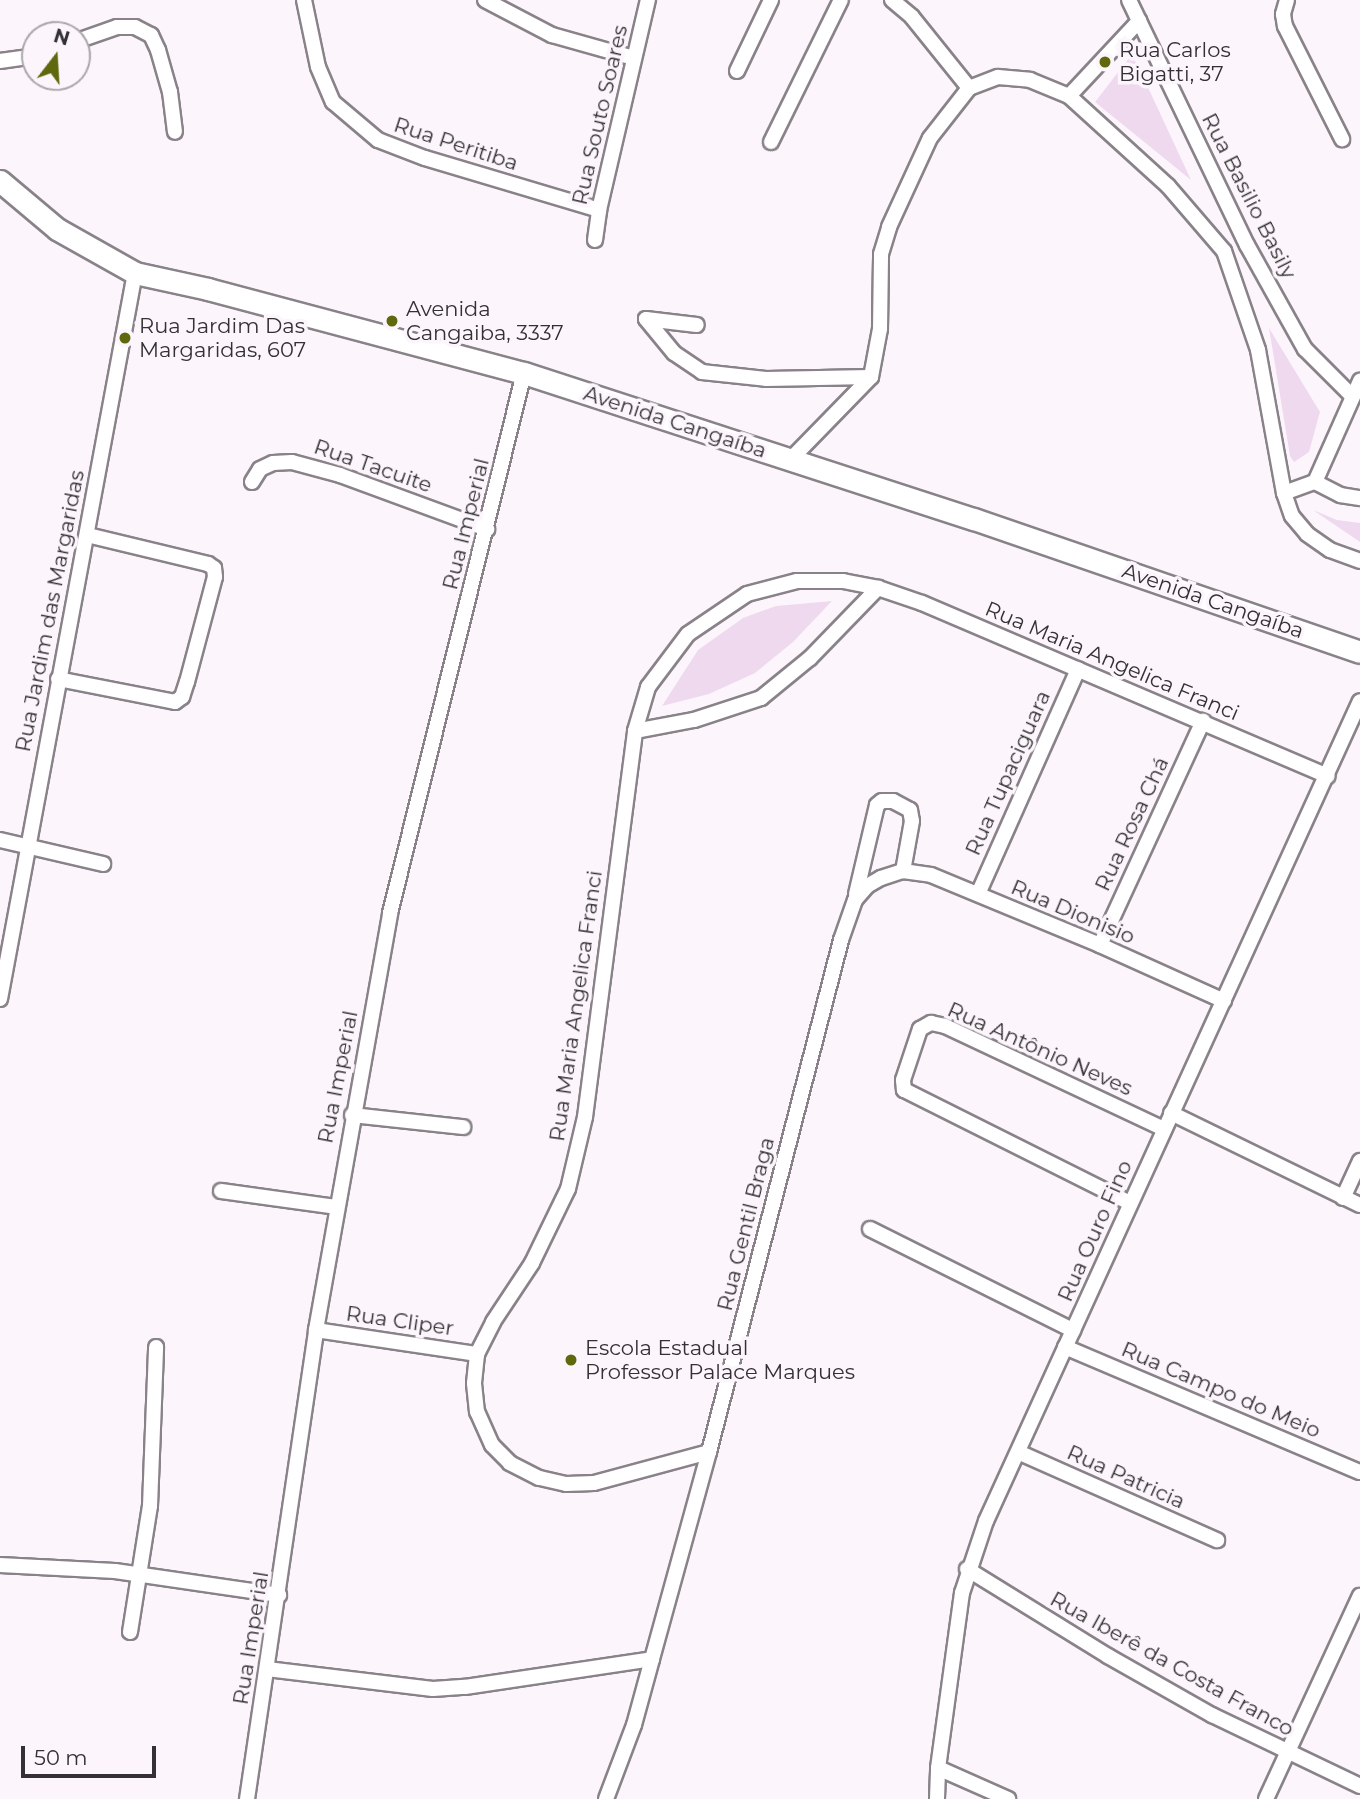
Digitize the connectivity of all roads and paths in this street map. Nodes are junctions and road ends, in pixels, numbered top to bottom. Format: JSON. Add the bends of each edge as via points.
{"nodes":[{"id":1,"x":304,"y":0,"type":"edge"},
{"id":2,"x":485,"y":0,"type":"edge"},
{"id":3,"x":648,"y":0,"type":"edge"},
{"id":4,"x":771,"y":0,"type":"edge"},
{"id":5,"x":841,"y":0,"type":"edge"},
{"id":6,"x":892,"y":0,"type":"edge"},
{"id":7,"x":1129,"y":0,"type":"edge"},
{"id":8,"x":1287,"y":0,"type":"edge"},
{"id":9,"x":1139,"y":20,"type":"junction"},
{"id":10,"x":91,"y":36,"type":"edge"},
{"id":11,"x":21,"y":58,"type":"edge"},
{"id":12,"x":634,"y":58,"type":"junction"},
{"id":13,"x":0,"y":61,"type":"edge"},
{"id":14,"x":737,"y":71,"type":"dead end"},
{"id":15,"x":969,"y":88,"type":"junction"},
{"id":16,"x":1069,"y":96,"type":"junction"},
{"id":17,"x":175,"y":132,"type":"dead end"},
{"id":18,"x":1342,"y":139,"type":"dead end"},
{"id":19,"x":771,"y":142,"type":"dead end"},
{"id":20,"x":1,"y":186,"type":"edge"},
{"id":21,"x":599,"y":210,"type":"junction"},
{"id":22,"x":595,"y":240,"type":"dead end"},
{"id":23,"x":1247,"y":245,"type":"junction"},
{"id":24,"x":1224,"y":251,"type":"junction"},
{"id":25,"x":135,"y":272,"type":"junction"},
{"id":26,"x":697,"y":325,"type":"dead end"},
{"id":27,"x":524,"y":373,"type":"junction"},
{"id":28,"x":871,"y":377,"type":"junction"},
{"id":29,"x":1360,"y":381,"type":"edge"},
{"id":30,"x":1352,"y":396,"type":"junction"},
{"id":31,"x":790,"y":460,"type":"junction"},
{"id":32,"x":252,"y":482,"type":"dead end"},
{"id":33,"x":1315,"y":482,"type":"junction"},
{"id":34,"x":1284,"y":493,"type":"junction"},
{"id":35,"x":1360,"y":498,"type":"edge"},
{"id":36,"x":487,"y":529,"type":"junction"},
{"id":37,"x":87,"y":535,"type":"junction"},
{"id":38,"x":1360,"y":561,"type":"edge"},
{"id":39,"x":878,"y":589,"type":"junction"},
{"id":40,"x":1360,"y":652,"type":"edge"},
{"id":41,"x":1077,"y":669,"type":"junction"},
{"id":42,"x":58,"y":679,"type":"junction"},
{"id":43,"x":1360,"y":701,"type":"edge"},
{"id":44,"x":1203,"y":721,"type":"junction"},
{"id":45,"x":635,"y":731,"type":"junction"},
{"id":46,"x":1328,"y":776,"type":"junction"},
{"id":47,"x":0,"y":840,"type":"edge"},
{"id":48,"x":27,"y":845,"type":"junction"},
{"id":49,"x":103,"y":864,"type":"dead end"},
{"id":50,"x":902,"y":871,"type":"junction"},
{"id":51,"x":978,"y":894,"type":"junction"},
{"id":52,"x":855,"y":900,"type":"junction"},
{"id":53,"x":1100,"y":945,"type":"junction"},
{"id":54,"x":0,"y":999,"type":"edge"},
{"id":55,"x":1224,"y":1001,"type":"junction"},
{"id":56,"x":1171,"y":1113,"type":"junction"},
{"id":57,"x":352,"y":1115,"type":"junction"},
{"id":58,"x":463,"y":1127,"type":"dead end"},
{"id":59,"x":1164,"y":1129,"type":"junction"},
{"id":60,"x":1360,"y":1161,"type":"edge"},
{"id":61,"x":221,"y":1191,"type":"dead end"},
{"id":62,"x":1343,"y":1198,"type":"junction"},
{"id":63,"x":1130,"y":1203,"type":"junction"},
{"id":64,"x":1360,"y":1205,"type":"edge"},
{"id":65,"x":336,"y":1207,"type":"junction"},
{"id":66,"x":870,"y":1229,"type":"dead end"},
{"id":67,"x":316,"y":1330,"type":"junction"},
{"id":68,"x":1073,"y":1330,"type":"junction"},
{"id":69,"x":156,"y":1347,"type":"dead end"},
{"id":70,"x":1065,"y":1347,"type":"junction"},
{"id":71,"x":477,"y":1354,"type":"junction"},
{"id":72,"x":709,"y":1452,"type":"junction"},
{"id":73,"x":1018,"y":1452,"type":"junction"},
{"id":74,"x":1360,"y":1472,"type":"edge"},
{"id":75,"x":1217,"y":1540,"type":"dead end"},
{"id":76,"x":0,"y":1564,"type":"edge"},
{"id":77,"x":967,"y":1569,"type":"junction"},
{"id":78,"x":139,"y":1574,"type":"junction"},
{"id":79,"x":279,"y":1595,"type":"junction"},
{"id":80,"x":1360,"y":1596,"type":"edge"},
{"id":81,"x":130,"y":1632,"type":"dead end"},
{"id":82,"x":652,"y":1659,"type":"junction"},
{"id":83,"x":267,"y":1669,"type":"junction"},
{"id":84,"x":1287,"y":1753,"type":"junction"},
{"id":85,"x":938,"y":1768,"type":"junction"},
{"id":86,"x":1360,"y":1786,"type":"edge"},
{"id":87,"x":247,"y":1799,"type":"edge"},
{"id":88,"x":606,"y":1799,"type":"edge"},
{"id":89,"x":937,"y":1799,"type":"edge"},
{"id":90,"x":1008,"y":1799,"type":"edge"},
{"id":91,"x":1266,"y":1799,"type":"edge"}],
"edges":[{"from":1,"to":21,"type":"street","name":"Rua Peritiba","via":[[318,66],[333,102],[377,140]]},
{"from":2,"to":12,"type":"street","via":[[552,35]]},
{"from":3,"to":12,"type":"street","name":"Rua Souto Soares"},
{"from":4,"to":14,"type":"street"},
{"from":5,"to":19,"type":"street"},
{"from":6,"to":15,"type":"street","via":[[912,16]]},
{"from":7,"to":9,"type":"street","name":"Rua Basilio Basily"},
{"from":8,"to":18,"type":"street","via":[[1285,26]]},
{"from":9,"to":16,"type":"street"},
{"from":9,"to":23,"type":"street","name":"Rua Basilio Basily"},
{"from":10,"to":17,"type":"street","via":[[117,27],[135,27],[151,35],[170,92]]},
{"from":11,"to":13,"type":"street"},
{"from":12,"to":21,"type":"street","name":"Rua Souto Soares"},
{"from":15,"to":16,"type":"street","via":[[998,77],[1030,80]]},
{"from":15,"to":28,"type":"street","via":[[930,138],[889,227],[881,254],[880,329]]},
{"from":16,"to":24,"type":"street","via":[[1168,186]]},
{"from":20,"to":25,"type":"main road","name":"Avenida Cangaíba","via":[[57,229]]},
{"from":21,"to":22,"type":"street","name":"Rua Souto Soares"},
{"from":23,"to":24,"type":"street"},
{"from":23,"to":30,"type":"street","name":"Rua Basilio Basily","via":[[1305,349]]},
{"from":24,"to":34,"type":"street","via":[[1258,350]]},
{"from":25,"to":27,"type":"main road","name":"Avenida Cangaíba"},
{"from":25,"to":37,"type":"street","name":"Rua Jardim das Margaridas"},
{"from":26,"to":28,"type":"street","via":[[646,319],[674,354],[702,372],[766,379]]},
{"from":27,"to":31,"type":"main road","name":"Avenida Cangaíba"},
{"from":27,"to":36,"type":"street","name":"Rua Imperial"},
{"from":28,"to":31,"type":"street"},
{"from":29,"to":30,"type":"street"},
{"from":30,"to":33,"type":"street"},
{"from":31,"to":40,"type":"main road","name":"Avenida Cangaíba"},
{"from":32,"to":36,"type":"street","name":"Rua Tacuite","via":[[260,469],[273,463],[310,465]]},
{"from":33,"to":34,"type":"street"},
{"from":33,"to":35,"type":"street","via":[[1340,495]]},
{"from":34,"to":38,"type":"street","via":[[1292,516],[1307,534],[1330,550]]},
{"from":36,"to":57,"type":"street","name":"Rua Imperial","via":[[390,913]]},
{"from":37,"to":42,"type":"street","name":"Rua Jardim das Margaridas"},
{"from":37,"to":42,"type":"street","via":[[208,564],[215,577],[182,698],[175,702]]},
{"from":39,"to":41,"type":"street","name":"Rua Maria Angelica Franci"},
{"from":39,"to":45,"type":"street","via":[[810,658],[761,698],[694,720]]},
{"from":39,"to":45,"type":"street","name":"Rua Maria Angelica Franci","via":[[843,581],[797,581],[747,594],[688,634],[648,687]]},
{"from":41,"to":44,"type":"street","name":"Rua Maria Angelica Franci"},
{"from":41,"to":51,"type":"street","name":"Rua Tupaciguara"},
{"from":42,"to":48,"type":"street","name":"Rua Jardim das Margaridas"},
{"from":43,"to":46,"type":"street","name":"Rua Ouro Fino"},
{"from":44,"to":46,"type":"street","name":"Rua Maria Angelica Franci"},
{"from":44,"to":53,"type":"street","name":"Rua Rosa Chá"},
{"from":45,"to":71,"type":"street","name":"Rua Maria Angelica Franci","via":[[578,1152],[550,1231],[509,1293]]},
{"from":46,"to":55,"type":"street","name":"Rua Ouro Fino"},
{"from":47,"to":48,"type":"street"},
{"from":48,"to":49,"type":"street"},
{"from":48,"to":54,"type":"street","name":"Rua Jardim das Margaridas"},
{"from":50,"to":51,"type":"street","name":"Rua Dionisio","via":[[931,875]]},
{"from":50,"to":52,"type":"street","via":[[867,886]]},
{"from":50,"to":52,"type":"street","name":"Rua Gentil Braga","via":[[910,810],[882,800],[877,805]]},
{"from":51,"to":53,"type":"street","name":"Rua Dionisio"},
{"from":52,"to":72,"type":"street","name":"Rua Gentil Braga"},
{"from":53,"to":55,"type":"street","name":"Rua Dionisio"},
{"from":55,"to":56,"type":"street","name":"Rua Ouro Fino"},
{"from":56,"to":59,"type":"street","name":"Rua Ouro Fino"},
{"from":56,"to":62,"type":"street"},
{"from":57,"to":58,"type":"street"},
{"from":57,"to":65,"type":"street","name":"Rua Imperial"},
{"from":59,"to":63,"type":"street","name":"Rua Ouro Fino"},
{"from":59,"to":63,"type":"street","name":"Rua Antônio Neves","via":[[945,1026],[931,1023],[920,1029],[903,1080],[904,1090]]},
{"from":60,"to":62,"type":"street"},
{"from":61,"to":65,"type":"street"},
{"from":62,"to":64,"type":"street"},
{"from":63,"to":68,"type":"street","name":"Rua Ouro Fino"},
{"from":65,"to":67,"type":"street","name":"Rua Imperial"},
{"from":66,"to":68,"type":"street"},
{"from":67,"to":71,"type":"street","name":"Rua Cliper"},
{"from":67,"to":79,"type":"street","name":"Rua Imperial"},
{"from":68,"to":70,"type":"street","name":"Rua Ouro Fino"},
{"from":69,"to":78,"type":"street","via":[[151,1496]]},
{"from":70,"to":73,"type":"street","name":"Rua Ouro Fino"},
{"from":70,"to":74,"type":"street","name":"Rua Campo do Meio"},
{"from":71,"to":72,"type":"street","name":"Rua Maria Angelica Franci","via":[[477,1412],[492,1445],[510,1463],[539,1478],[566,1484],[594,1482]]},
{"from":72,"to":82,"type":"street","name":"Rua Gentil Braga"},
{"from":73,"to":75,"type":"street","name":"Rua Patricia"},
{"from":73,"to":77,"type":"street","name":"Rua Ouro Fino"},
{"from":76,"to":78,"type":"street"},
{"from":77,"to":84,"type":"street","name":"Rua Iberê da Costa Franco","via":[[1108,1656]]},
{"from":77,"to":85,"type":"street","name":"Rua Ouro Fino"},
{"from":78,"to":79,"type":"street"},
{"from":78,"to":81,"type":"street"},
{"from":79,"to":83,"type":"street","name":"Rua Imperial"},
{"from":80,"to":84,"type":"street"},
{"from":82,"to":83,"type":"street","via":[[433,1689]]},
{"from":82,"to":88,"type":"street","name":"Rua Gentil Braga","via":[[634,1726]]},
{"from":83,"to":87,"type":"street","name":"Rua Imperial"},
{"from":84,"to":86,"type":"street","name":"Rua Iberê da Costa Franco"},
{"from":84,"to":91,"type":"street"},
{"from":85,"to":89,"type":"street","name":"Rua Ouro Fino"},
{"from":85,"to":90,"type":"street"}]}
